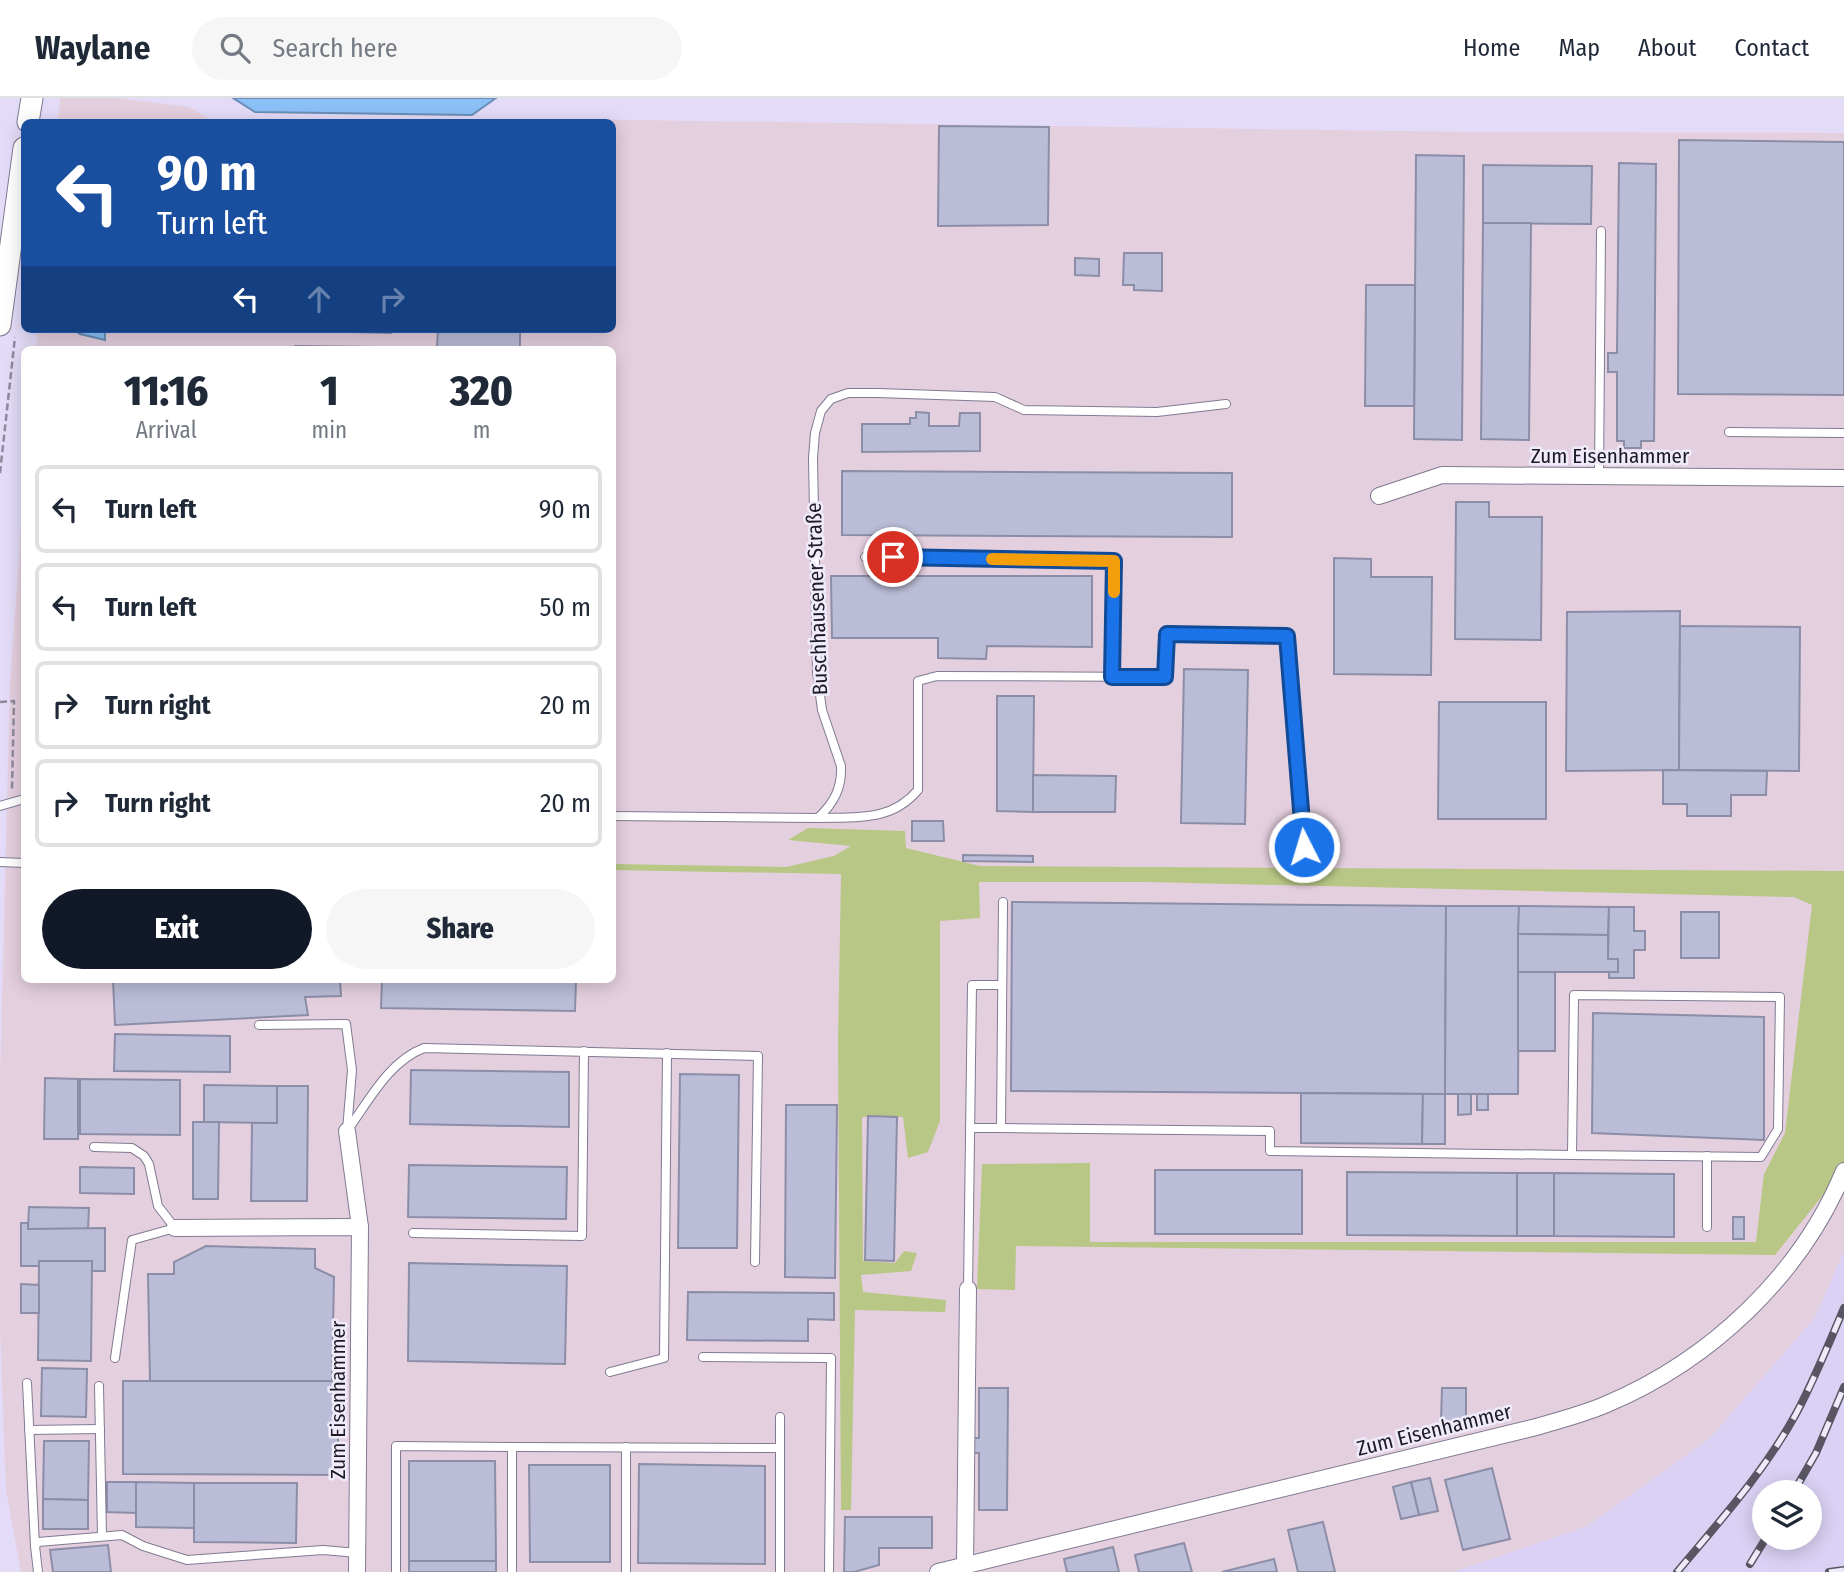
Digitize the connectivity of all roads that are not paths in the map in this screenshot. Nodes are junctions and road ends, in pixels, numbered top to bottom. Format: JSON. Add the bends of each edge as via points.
{"nodes":[{"id":1,"x":32,"y":98,"type":"edge"},
{"id":2,"x":28,"y":119,"type":"edge"},
{"id":3,"x":21,"y":182,"type":"edge"},
{"id":4,"x":1601,"y":231,"type":"dead end"},
{"id":5,"x":8,"y":330,"type":"edge"},
{"id":6,"x":1226,"y":404,"type":"dead end"},
{"id":7,"x":1729,"y":432,"type":"dead end"},
{"id":8,"x":1844,"y":433,"type":"edge"},
{"id":9,"x":1599,"y":477,"type":"junction"},
{"id":10,"x":1844,"y":478,"type":"edge"},
{"id":11,"x":1379,"y":496,"type":"dead end"},
{"id":12,"x":865,"y":557,"type":"dead end"},
{"id":13,"x":1112,"y":677,"type":"junction"},
{"id":14,"x":21,"y":800,"type":"edge"},
{"id":15,"x":0,"y":806,"type":"edge"},
{"id":16,"x":616,"y":816,"type":"edge"},
{"id":17,"x":818,"y":818,"type":"junction"},
{"id":18,"x":1304,"y":847,"type":"dead end"},
{"id":19,"x":0,"y":862,"type":"edge"},
{"id":20,"x":21,"y":863,"type":"edge"},
{"id":21,"x":1003,"y":902,"type":"dead end"},
{"id":22,"x":1002,"y":985,"type":"junction"},
{"id":23,"x":259,"y":1025,"type":"dead end"},
{"id":24,"x":584,"y":1051,"type":"junction"},
{"id":25,"x":667,"y":1054,"type":"junction"},
{"id":26,"x":970,"y":1128,"type":"junction"},
{"id":27,"x":1001,"y":1128,"type":"junction"},
{"id":28,"x":347,"y":1131,"type":"junction"},
{"id":29,"x":94,"y":1147,"type":"dead end"},
{"id":30,"x":1572,"y":1155,"type":"junction"},
{"id":31,"x":1707,"y":1156,"type":"junction"},
{"id":32,"x":1844,"y":1171,"type":"edge"},
{"id":33,"x":360,"y":1227,"type":"junction"},
{"id":34,"x":1707,"y":1227,"type":"dead end"},
{"id":35,"x":175,"y":1228,"type":"junction"},
{"id":36,"x":413,"y":1233,"type":"dead end"},
{"id":37,"x":755,"y":1262,"type":"dead end"},
{"id":38,"x":968,"y":1289,"type":"joint"},
{"id":39,"x":703,"y":1357,"type":"dead end"},
{"id":40,"x":115,"y":1358,"type":"dead end"},
{"id":41,"x":610,"y":1373,"type":"dead end"},
{"id":42,"x":27,"y":1383,"type":"dead end"},
{"id":43,"x":99,"y":1386,"type":"dead end"},
{"id":44,"x":780,"y":1417,"type":"dead end"},
{"id":45,"x":100,"y":1429,"type":"junction"},
{"id":46,"x":29,"y":1430,"type":"junction"},
{"id":47,"x":512,"y":1447,"type":"junction"},
{"id":48,"x":626,"y":1447,"type":"junction"},
{"id":49,"x":780,"y":1448,"type":"junction"},
{"id":50,"x":102,"y":1536,"type":"junction"},
{"id":51,"x":35,"y":1546,"type":"junction"},
{"id":52,"x":358,"y":1553,"type":"junction"},
{"id":53,"x":965,"y":1565,"type":"junction"},
{"id":54,"x":38,"y":1572,"type":"edge"},
{"id":55,"x":357,"y":1572,"type":"edge"},
{"id":56,"x":396,"y":1572,"type":"edge"},
{"id":57,"x":512,"y":1572,"type":"edge"},
{"id":58,"x":626,"y":1572,"type":"edge"},
{"id":59,"x":780,"y":1572,"type":"edge"},
{"id":60,"x":830,"y":1572,"type":"edge"},
{"id":61,"x":938,"y":1572,"type":"edge"}],
"edges":[{"from":1,"to":2,"type":"main road"},
{"from":3,"to":5,"type":"main road"},
{"from":4,"to":9,"type":"lane"},
{"from":6,"to":17,"type":"lane","name":"Buschhausener Straße","via":[[1157,411],[1024,410],[995,397],[848,393],[831,399],[821,411],[813,458],[819,697],[841,775],[837,795]]},
{"from":7,"to":8,"type":"lane"},
{"from":9,"to":10,"type":"street","name":"Zum Eisenhammer"},
{"from":9,"to":11,"type":"street","name":"Zum Eisenhammer","via":[[1442,475]]},
{"from":12,"to":13,"type":"lane","via":[[1114,561]]},
{"from":13,"to":17,"type":"lane","via":[[937,676],[918,681],[918,790],[901,807],[887,813]]},
{"from":13,"to":18,"type":"lane","via":[[1165,677],[1167,634],[1287,636]]},
{"from":14,"to":15,"type":"lane"},
{"from":16,"to":17,"type":"lane"},
{"from":19,"to":20,"type":"lane"},
{"from":21,"to":22,"type":"lane"},
{"from":22,"to":26,"type":"lane","via":[[972,985]]},
{"from":22,"to":27,"type":"lane"},
{"from":23,"to":28,"type":"lane","via":[[346,1024],[352,1070]]},
{"from":24,"to":25,"type":"lane"},
{"from":24,"to":28,"type":"lane","via":[[424,1048],[398,1063]]},
{"from":24,"to":36,"type":"lane","via":[[582,1236]]},
{"from":25,"to":37,"type":"lane","via":[[758,1055]]},
{"from":25,"to":41,"type":"lane","via":[[664,1358]]},
{"from":26,"to":27,"type":"lane"},
{"from":26,"to":38,"type":"lane"},
{"from":27,"to":30,"type":"lane","via":[[1270,1131],[1270,1151]]},
{"from":28,"to":33,"type":"street","name":"Zum Eisenhammer"},
{"from":29,"to":35,"type":"lane","via":[[132,1147],[144,1156],[158,1206]]},
{"from":30,"to":31,"type":"lane"},
{"from":30,"to":31,"type":"lane","via":[[1574,995],[1780,997],[1778,1129],[1761,1157]]},
{"from":31,"to":34,"type":"lane"},
{"from":32,"to":53,"type":"street","name":"Zum Eisenhammer","via":[[1808,1239],[1751,1307],[1688,1360],[1608,1404],[1536,1427]]},
{"from":33,"to":35,"type":"street"},
{"from":33,"to":52,"type":"street","name":"Zum Eisenhammer"},
{"from":35,"to":40,"type":"lane","via":[[132,1240]]},
{"from":38,"to":53,"type":"street"},
{"from":39,"to":60,"type":"lane","via":[[831,1357]]},
{"from":42,"to":46,"type":"lane"},
{"from":43,"to":45,"type":"lane"},
{"from":44,"to":49,"type":"lane"},
{"from":45,"to":46,"type":"lane"},
{"from":45,"to":50,"type":"lane"},
{"from":46,"to":51,"type":"lane"},
{"from":47,"to":48,"type":"lane"},
{"from":47,"to":56,"type":"lane","via":[[396,1446]]},
{"from":47,"to":57,"type":"lane"},
{"from":48,"to":49,"type":"lane"},
{"from":48,"to":58,"type":"lane"},
{"from":49,"to":59,"type":"lane"},
{"from":50,"to":51,"type":"lane","via":[[38,1542]]},
{"from":50,"to":52,"type":"lane","via":[[122,1535],[187,1560],[323,1550]]},
{"from":51,"to":54,"type":"lane"},
{"from":52,"to":55,"type":"street","name":"Zum Eisenhammer"},
{"from":53,"to":61,"type":"street","name":"Zum Eisenhammer"}]}
